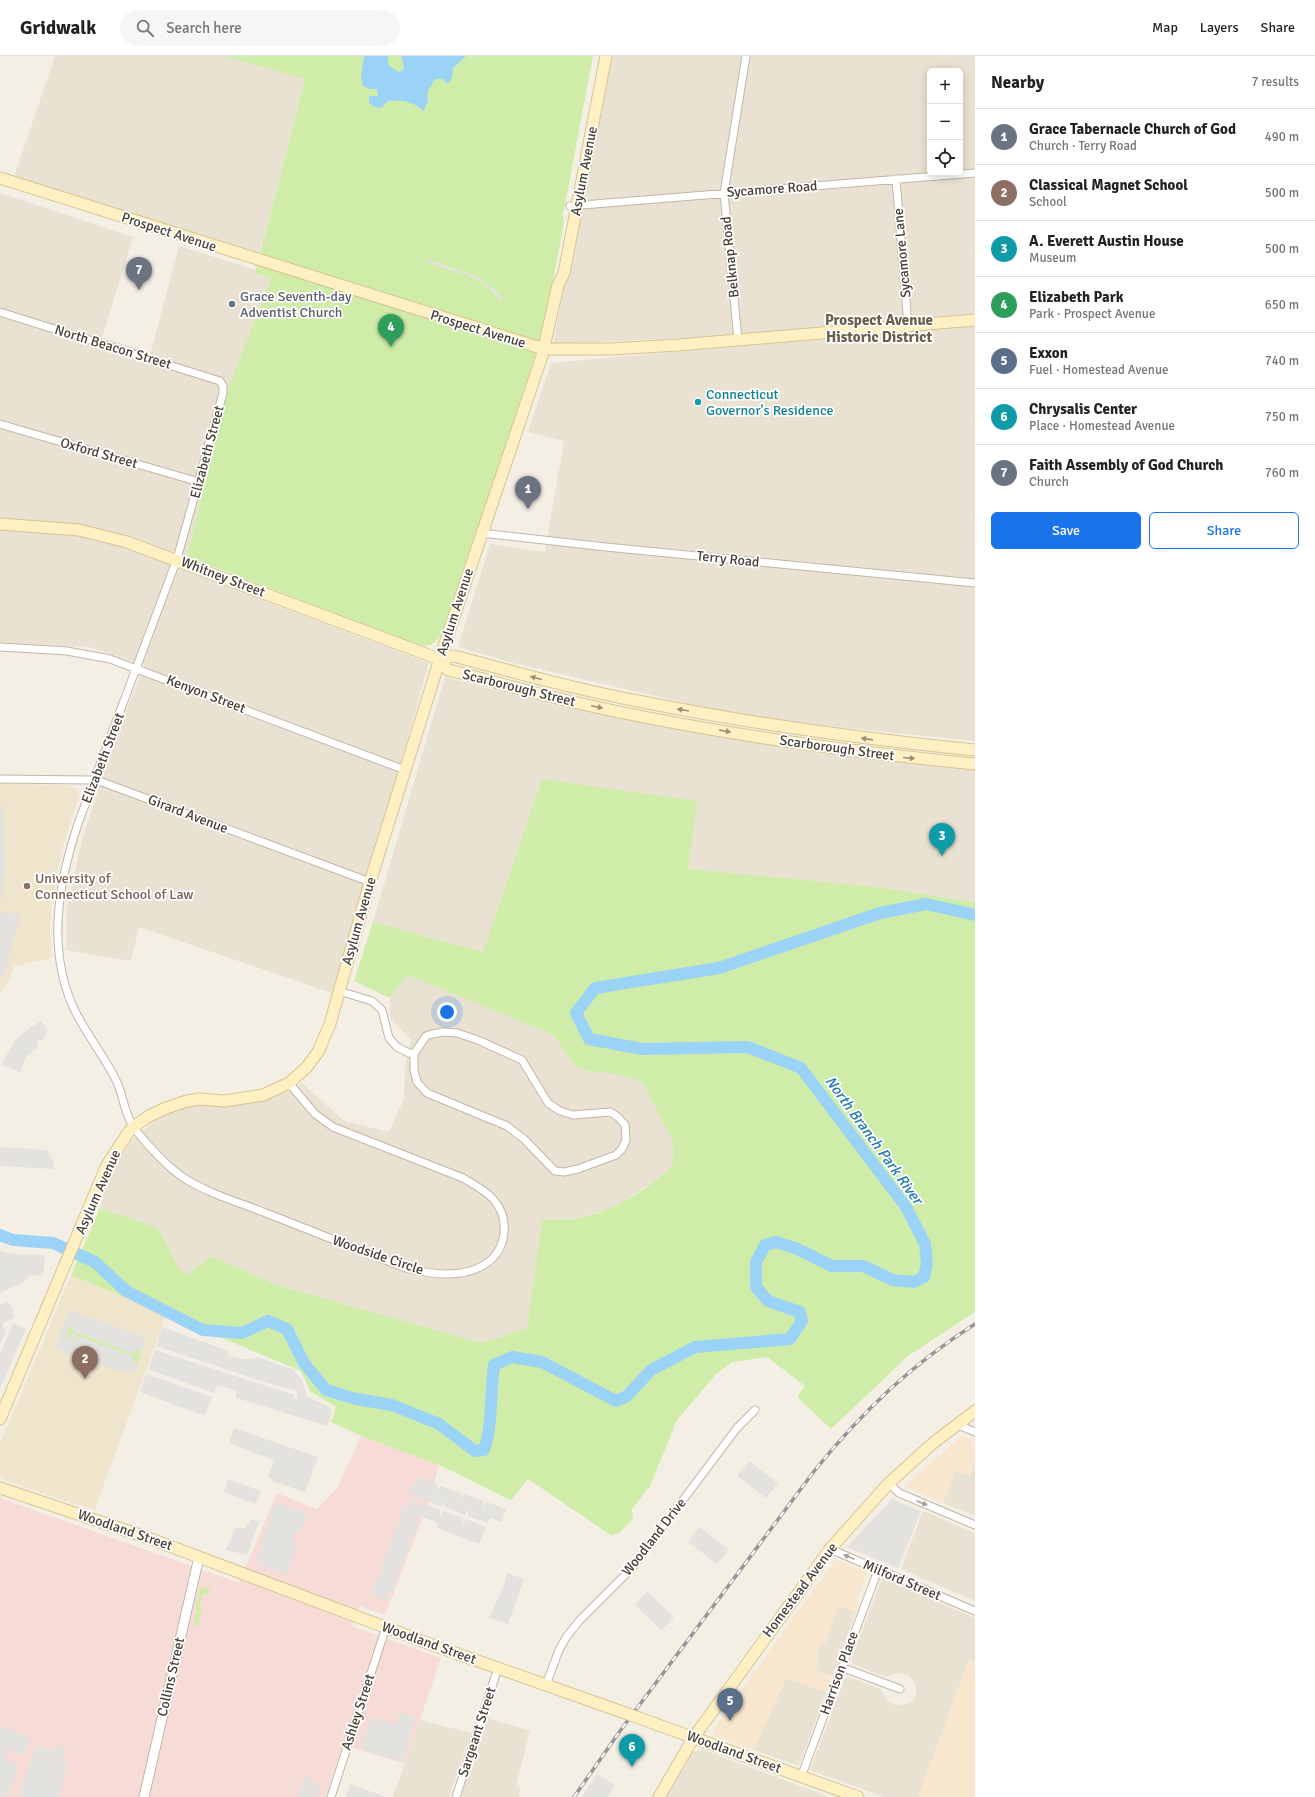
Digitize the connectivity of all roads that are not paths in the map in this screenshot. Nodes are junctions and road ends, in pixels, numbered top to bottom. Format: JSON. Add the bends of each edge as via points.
{"nodes":[{"id":1,"x":598,"y":56,"type":"edge"},
{"id":2,"x":606,"y":56,"type":"edge"},
{"id":3,"x":746,"y":56,"type":"edge"},
{"id":4,"x":975,"y":172,"type":"edge"},
{"id":5,"x":0,"y":178,"type":"edge"},
{"id":6,"x":896,"y":179,"type":"junction"},
{"id":7,"x":724,"y":193,"type":"junction"},
{"id":8,"x":574,"y":205,"type":"junction"},
{"id":9,"x":0,"y":312,"type":"edge"},
{"id":10,"x":975,"y":320,"type":"edge"},
{"id":11,"x":908,"y":326,"type":"junction"},
{"id":12,"x":738,"y":340,"type":"junction"},
{"id":13,"x":544,"y":349,"type":"junction"},
{"id":14,"x":223,"y":386,"type":"joint"},
{"id":15,"x":0,"y":424,"type":"edge"},
{"id":16,"x":199,"y":482,"type":"junction"},
{"id":17,"x":0,"y":524,"type":"edge"},
{"id":18,"x":482,"y":533,"type":"junction"},
{"id":19,"x":177,"y":559,"type":"junction"},
{"id":20,"x":975,"y":583,"type":"edge"},
{"id":21,"x":0,"y":647,"type":"edge"},
{"id":22,"x":440,"y":659,"type":"junction"},
{"id":23,"x":136,"y":668,"type":"junction"},
{"id":24,"x":551,"y":682,"type":"junction"},
{"id":25,"x":548,"y":696,"type":"junction"},
{"id":26,"x":642,"y":702,"type":"junction"},
{"id":27,"x":639,"y":716,"type":"junction"},
{"id":28,"x":776,"y":726,"type":"junction"},
{"id":29,"x":774,"y":740,"type":"junction"},
{"id":30,"x":888,"y":742,"type":"junction"},
{"id":31,"x":975,"y":750,"type":"edge"},
{"id":32,"x":887,"y":756,"type":"junction"},
{"id":33,"x":975,"y":764,"type":"edge"},
{"id":34,"x":405,"y":770,"type":"junction"},
{"id":35,"x":0,"y":779,"type":"edge"},
{"id":36,"x":94,"y":781,"type":"junction"},
{"id":37,"x":370,"y":882,"type":"junction"},
{"id":38,"x":339,"y":991,"type":"junction"},
{"id":39,"x":414,"y":1054,"type":"junction"},
{"id":40,"x":289,"y":1083,"type":"junction"},
{"id":41,"x":133,"y":1126,"type":"junction"},
{"id":42,"x":754,"y":1410,"type":"dead end"},
{"id":43,"x":975,"y":1411,"type":"edge"},
{"id":44,"x":0,"y":1418,"type":"edge"},
{"id":45,"x":956,"y":1424,"type":"junction"},
{"id":46,"x":975,"y":1432,"type":"edge"},
{"id":47,"x":889,"y":1483,"type":"junction"},
{"id":48,"x":0,"y":1488,"type":"edge"},
{"id":49,"x":975,"y":1525,"type":"edge"},
{"id":50,"x":830,"y":1549,"type":"junction"},
{"id":51,"x":199,"y":1556,"type":"junction"},
{"id":52,"x":878,"y":1570,"type":"junction"},
{"id":53,"x":975,"y":1611,"type":"edge"},
{"id":54,"x":386,"y":1627,"type":"junction"},
{"id":55,"x":841,"y":1667,"type":"junction"},
{"id":56,"x":498,"y":1668,"type":"junction"},
{"id":57,"x":546,"y":1685,"type":"junction"},
{"id":58,"x":900,"y":1689,"type":"dead end"},
{"id":59,"x":694,"y":1737,"type":"junction"},
{"id":60,"x":801,"y":1777,"type":"junction"},
{"id":61,"x":144,"y":1797,"type":"edge"},
{"id":62,"x":330,"y":1797,"type":"edge"},
{"id":63,"x":456,"y":1797,"type":"edge"},
{"id":64,"x":659,"y":1797,"type":"edge"},
{"id":65,"x":858,"y":1797,"type":"edge"}],
"edges":[{"from":1,"to":8,"type":"main road","name":"Asylum Avenue"},
{"from":2,"to":8,"type":"main road","name":"Asylum Avenue"},
{"from":3,"to":7,"type":"street","name":"Belknap Road"},
{"from":4,"to":6,"type":"street","name":"Sycamore Road"},
{"from":5,"to":13,"type":"main road","name":"Prospect Avenue"},
{"from":6,"to":7,"type":"street","name":"Sycamore Road"},
{"from":6,"to":11,"type":"street","name":"Sycamore Lane"},
{"from":7,"to":8,"type":"street","name":"Sycamore Road"},
{"from":7,"to":12,"type":"street","name":"Belknap Road"},
{"from":8,"to":13,"type":"main road","name":"Asylum Avenue","via":[[564,273],[558,285]]},
{"from":9,"to":14,"type":"street","name":"North Beacon Street","via":[[220,381]]},
{"from":10,"to":11,"type":"main road","name":"Prospect Avenue"},
{"from":11,"to":12,"type":"main road","name":"Prospect Avenue"},
{"from":12,"to":13,"type":"main road","name":"Prospect Avenue","via":[[611,349]]},
{"from":13,"to":18,"type":"main road","name":"Asylum Avenue"},
{"from":14,"to":16,"type":"street","name":"Elizabeth Street"},
{"from":15,"to":16,"type":"street","name":"Oxford Street"},
{"from":16,"to":19,"type":"street","name":"Elizabeth Street"},
{"from":17,"to":19,"type":"main road","name":"Whitney Street","via":[[66,528],[103,534]]},
{"from":18,"to":20,"type":"street","name":"Terry Road"},
{"from":18,"to":22,"type":"main road","name":"Asylum Avenue"},
{"from":19,"to":22,"type":"main road","name":"Whitney Street"},
{"from":19,"to":23,"type":"street","name":"Elizabeth Street"},
{"from":21,"to":23,"type":"street","name":"Kenyon Street","via":[[83,653]]},
{"from":24,"to":22,"type":"main road","name":"Scarborough Street","one_way":true,"via":[[454,656]]},
{"from":22,"to":25,"type":"main road","name":"Scarborough Street","via":[[448,670]]},
{"from":22,"to":34,"type":"main road","name":"Asylum Avenue"},
{"from":23,"to":34,"type":"street","name":"Kenyon Street"},
{"from":23,"to":36,"type":"street","name":"Elizabeth Street"},
{"from":24,"to":25,"type":"main road"},
{"from":24,"to":26,"type":"main road","name":"Scarborough Street"},
{"from":25,"to":27,"type":"main road","name":"Scarborough Street","one_way":true},
{"from":26,"to":27,"type":"main road"},
{"from":28,"to":26,"type":"main road","name":"Scarborough Street","one_way":true},
{"from":27,"to":29,"type":"main road","name":"Scarborough Street","one_way":true},
{"from":28,"to":29,"type":"main road"},
{"from":30,"to":28,"type":"main road","name":"Scarborough Street","one_way":true},
{"from":29,"to":32,"type":"main road","name":"Scarborough Street"},
{"from":30,"to":31,"type":"main road","name":"Scarborough Street"},
{"from":30,"to":32,"type":"main road"},
{"from":32,"to":33,"type":"main road","name":"Scarborough Street","one_way":true},
{"from":34,"to":37,"type":"main road","name":"Asylum Avenue"},
{"from":35,"to":36,"type":"street","name":"Girard Avenue"},
{"from":36,"to":37,"type":"street","name":"Girard Avenue","via":[[130,792]]},
{"from":36,"to":41,"type":"street","name":"Elizabeth Street","via":[[66,862],[58,908],[58,946],[69,997],[121,1089]]},
{"from":37,"to":38,"type":"main road","name":"Asylum Avenue"},
{"from":38,"to":39,"type":"street","via":[[372,1001],[382,1010],[389,1038],[397,1047]]},
{"from":38,"to":40,"type":"main road","name":"Asylum Avenue","via":[[330,1024],[318,1052],[306,1068]]},
{"from":39,"to":39,"type":"street","via":[[417,1082],[427,1093],[507,1126],[524,1138],[556,1171],[578,1169],[616,1155],[626,1140],[625,1125],[618,1117],[610,1112],[572,1116],[560,1111],[548,1103],[522,1060],[478,1040],[457,1033],[432,1034],[426,1036]]},
{"from":40,"to":41,"type":"main road","name":"Asylum Avenue","via":[[263,1095],[246,1099],[200,1099],[177,1103]]},
{"from":40,"to":41,"type":"street","name":"Woodside Circle","via":[[315,1114],[334,1127],[462,1178],[493,1199],[502,1212],[505,1226],[500,1248],[493,1257],[483,1266],[453,1274],[406,1268],[199,1185],[170,1168]]},
{"from":41,"to":44,"type":"main road","name":"Asylum Avenue","via":[[109,1160]]},
{"from":42,"to":57,"type":"street","name":"Woodland Drive","via":[[737,1428],[632,1568],[580,1620],[559,1650]]},
{"from":43,"to":45,"type":"main road","name":"Homestead Avenue"},
{"from":45,"to":46,"type":"street"},
{"from":45,"to":47,"type":"main road","name":"Homestead Avenue"},
{"from":47,"to":49,"type":"street","one_way":true,"via":[[899,1493]]},
{"from":47,"to":50,"type":"main road","name":"Homestead Avenue"},
{"from":48,"to":51,"type":"main road","name":"Woodland Street"},
{"from":52,"to":50,"type":"street","name":"Milford Street","one_way":true},
{"from":50,"to":59,"type":"main road","name":"Homestead Avenue"},
{"from":51,"to":54,"type":"main road","name":"Woodland Street"},
{"from":51,"to":61,"type":"street","name":"Collins Street"},
{"from":52,"to":53,"type":"street","name":"Milford Street"},
{"from":52,"to":55,"type":"street","name":"Harrison Place"},
{"from":54,"to":56,"type":"main road","name":"Woodland Street"},
{"from":54,"to":62,"type":"street","name":"Ashley Street"},
{"from":55,"to":58,"type":"street"},
{"from":55,"to":60,"type":"street","name":"Harrison Place"},
{"from":56,"to":57,"type":"main road","name":"Woodland Street"},
{"from":56,"to":63,"type":"street","name":"Sargeant Street"},
{"from":57,"to":59,"type":"main road","name":"Woodland Street","bridge":true},
{"from":59,"to":60,"type":"main road","name":"Woodland Street"},
{"from":59,"to":64,"type":"main road","name":"Homestead Avenue"},
{"from":60,"to":65,"type":"main road","name":"Woodland Street"}]}
